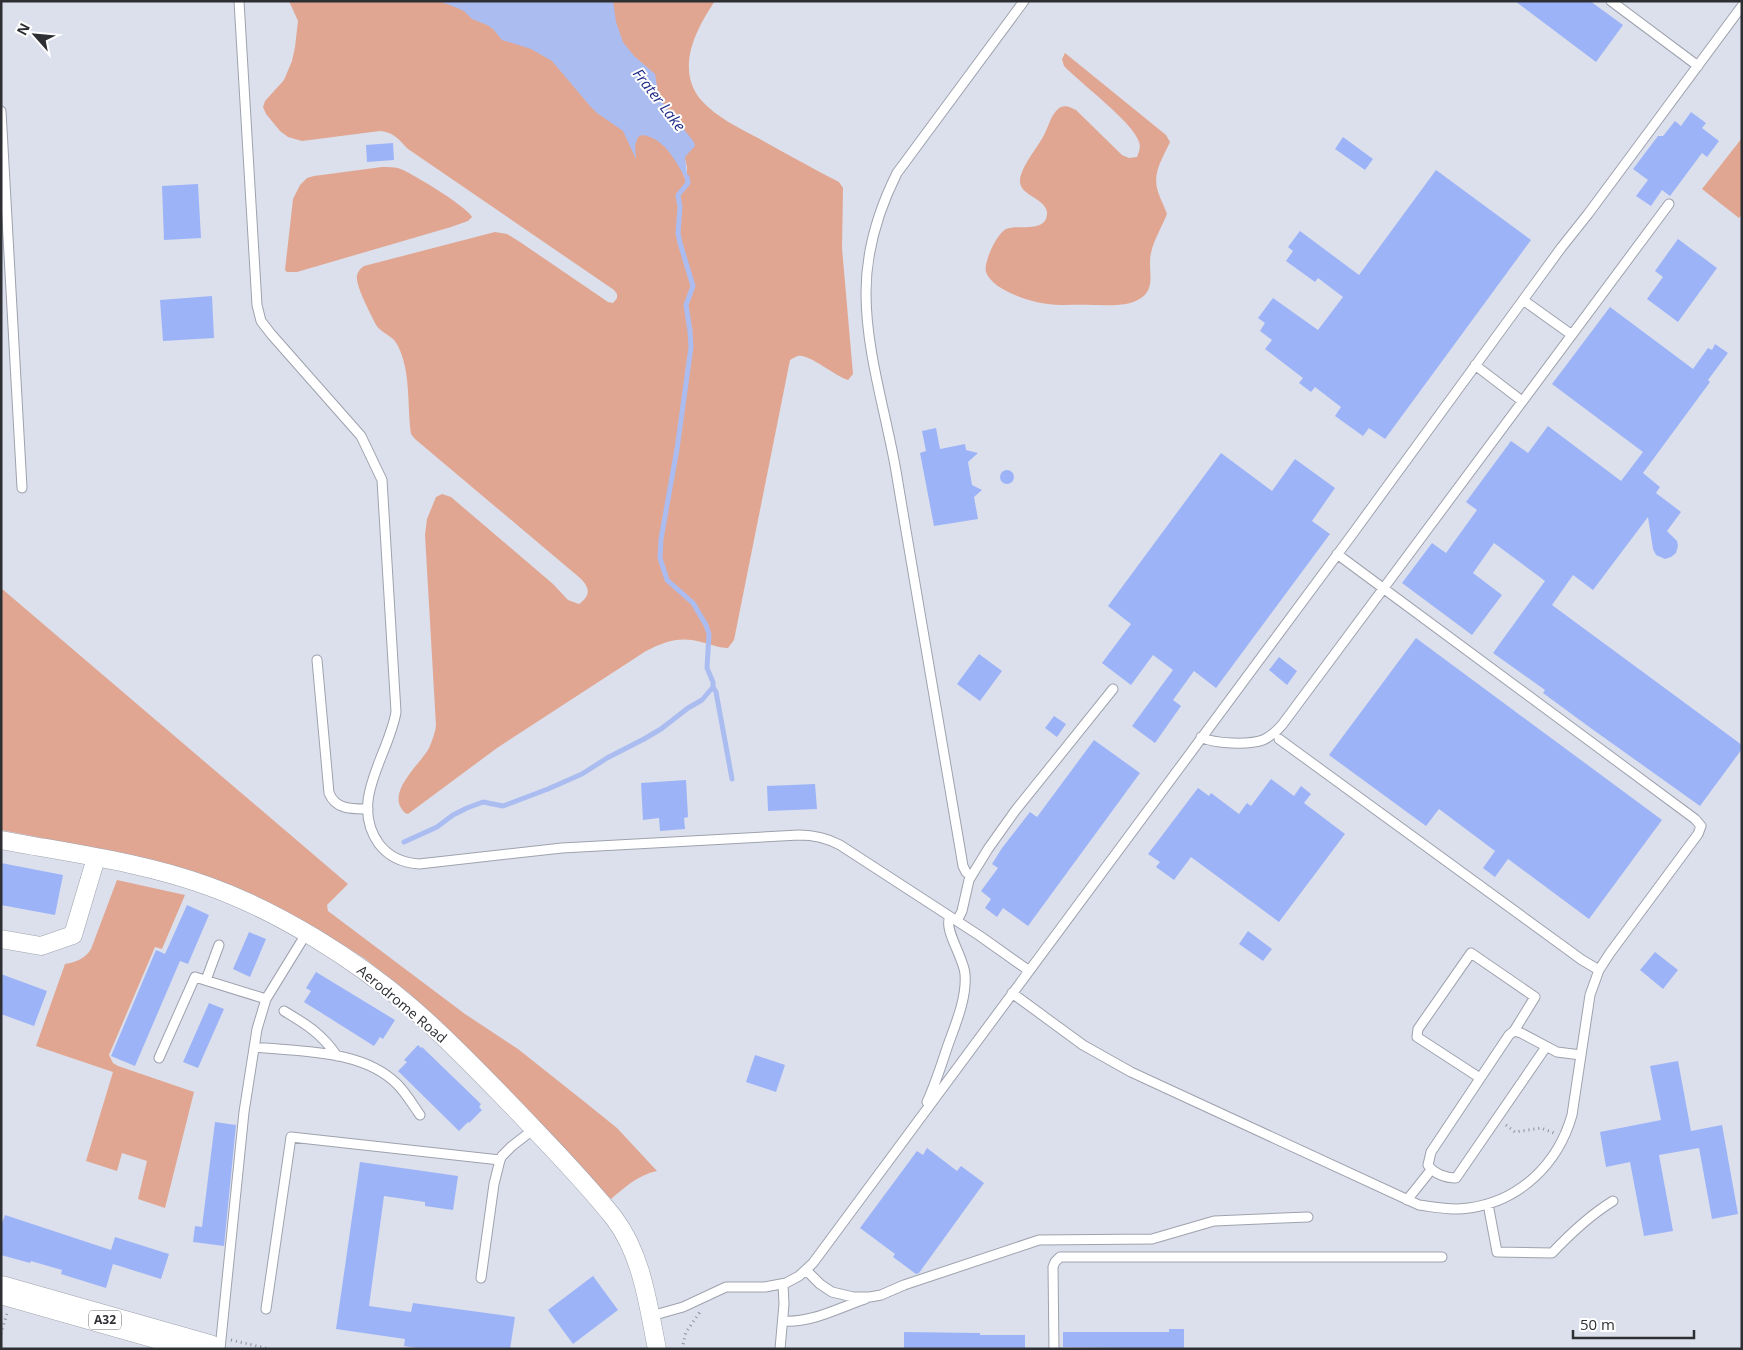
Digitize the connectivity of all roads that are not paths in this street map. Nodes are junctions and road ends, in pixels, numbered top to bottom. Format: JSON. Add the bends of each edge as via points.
{"nodes":[{"id":1,"x":239,"y":1,"type":"edge"},
{"id":2,"x":1024,"y":1,"type":"edge"},
{"id":3,"x":1611,"y":1,"type":"edge"},
{"id":4,"x":1742,"y":6,"type":"edge"},
{"id":5,"x":1698,"y":66,"type":"junction"},
{"id":6,"x":1,"y":111,"type":"edge"},
{"id":7,"x":1669,"y":204,"type":"dead end"},
{"id":8,"x":1523,"y":300,"type":"junction"},
{"id":9,"x":1572,"y":334,"type":"junction"},
{"id":10,"x":1475,"y":365,"type":"junction"},
{"id":11,"x":1522,"y":401,"type":"junction"},
{"id":12,"x":22,"y":488,"type":"dead end"},
{"id":13,"x":1337,"y":554,"type":"junction"},
{"id":14,"x":1384,"y":589,"type":"junction"},
{"id":15,"x":317,"y":660,"type":"dead end"},
{"id":16,"x":1114,"y":689,"type":"dead end"},
{"id":17,"x":1201,"y":737,"type":"junction"},
{"id":18,"x":1279,"y":740,"type":"dead end"},
{"id":19,"x":368,"y":809,"type":"junction"},
{"id":20,"x":1,"y":840,"type":"edge"},
{"id":21,"x":96,"y":858,"type":"junction"},
{"id":22,"x":971,"y":876,"type":"junction"},
{"id":23,"x":953,"y":919,"type":"junction"},
{"id":24,"x":306,"y":934,"type":"junction"},
{"id":25,"x":1,"y":939,"type":"edge"},
{"id":26,"x":219,"y":945,"type":"dead end"},
{"id":27,"x":1028,"y":970,"type":"junction"},
{"id":28,"x":1599,"y":970,"type":"junction"},
{"id":29,"x":206,"y":980,"type":"junction"},
{"id":30,"x":1012,"y":993,"type":"junction"},
{"id":31,"x":266,"y":999,"type":"junction"},
{"id":32,"x":284,"y":1011,"type":"dead end"},
{"id":33,"x":1514,"y":1031,"type":"junction"},
{"id":34,"x":1546,"y":1047,"type":"junction"},
{"id":35,"x":254,"y":1048,"type":"junction"},
{"id":36,"x":1581,"y":1055,"type":"junction"},
{"id":37,"x":337,"y":1056,"type":"junction"},
{"id":38,"x":159,"y":1058,"type":"dead end"},
{"id":39,"x":1480,"y":1078,"type":"junction"},
{"id":40,"x":420,"y":1115,"type":"dead end"},
{"id":41,"x":920,"y":1119,"type":"junction"},
{"id":42,"x":534,"y":1129,"type":"junction"},
{"id":43,"x":500,"y":1160,"type":"junction"},
{"id":44,"x":1431,"y":1170,"type":"junction"},
{"id":45,"x":1407,"y":1200,"type":"junction"},
{"id":46,"x":1613,"y":1201,"type":"dead end"},
{"id":47,"x":1488,"y":1204,"type":"junction"},
{"id":48,"x":1308,"y":1217,"type":"dead end"},
{"id":49,"x":1442,"y":1257,"type":"dead end"},
{"id":50,"x":806,"y":1270,"type":"junction"},
{"id":51,"x":481,"y":1278,"type":"dead end"},
{"id":52,"x":783,"y":1284,"type":"junction"},
{"id":53,"x":1,"y":1290,"type":"edge"},
{"id":54,"x":870,"y":1297,"type":"junction"},
{"id":55,"x":266,"y":1309,"type":"dead end"},
{"id":56,"x":651,"y":1316,"type":"junction"},
{"id":57,"x":783,"y":1321,"type":"junction"},
{"id":58,"x":208,"y":1349,"type":"edge"},
{"id":59,"x":220,"y":1349,"type":"edge"},
{"id":60,"x":657,"y":1349,"type":"edge"},
{"id":61,"x":780,"y":1349,"type":"edge"},
{"id":62,"x":1054,"y":1349,"type":"edge"}],
"edges":[{"from":1,"to":19,"type":"lane","via":[[257,305],[261,320],[361,436],[382,480],[396,712],[372,779]]},
{"from":2,"to":22,"type":"lane","via":[[898,173],[876,230],[866,290],[871,345],[963,866]]},
{"from":3,"to":5,"type":"lane"},
{"from":4,"to":5,"type":"lane"},
{"from":5,"to":8,"type":"lane"},
{"from":6,"to":12,"type":"lane"},
{"from":7,"to":9,"type":"lane"},
{"from":8,"to":9,"type":"lane"},
{"from":8,"to":10,"type":"lane"},
{"from":9,"to":11,"type":"lane"},
{"from":10,"to":11,"type":"lane"},
{"from":10,"to":13,"type":"lane"},
{"from":11,"to":14,"type":"lane"},
{"from":13,"to":14,"type":"lane"},
{"from":13,"to":17,"type":"lane"},
{"from":14,"to":17,"type":"lane","via":[[1277,730],[1264,740],[1254,742],[1216,742]]},
{"from":14,"to":28,"type":"lane","via":[[1699,822],[1698,834]]},
{"from":15,"to":19,"type":"lane","via":[[329,793],[340,806]]},
{"from":16,"to":22,"type":"lane","via":[[1015,811]]},
{"from":17,"to":27,"type":"lane"},
{"from":18,"to":28,"type":"lane"},
{"from":19,"to":23,"type":"lane","via":[[372,830],[381,846],[398,859],[419,864],[562,848],[816,836],[840,845]]},
{"from":20,"to":21,"type":"street","name":"Aerodrome Road"},
{"from":21,"to":24,"type":"street","name":"Aerodrome Road","via":[[154,869],[209,886]]},
{"from":21,"to":25,"type":"street","via":[[73,935],[40,946]]},
{"from":22,"to":23,"type":"lane","via":[[962,911]]},
{"from":23,"to":27,"type":"lane"},
{"from":23,"to":41,"type":"lane","via":[[947,926],[965,971],[964,994]]},
{"from":24,"to":31,"type":"lane"},
{"from":24,"to":42,"type":"street","name":"Aerodrome Road","via":[[361,968],[411,1007],[463,1055]]},
{"from":26,"to":29,"type":"lane"},
{"from":27,"to":30,"type":"lane"},
{"from":28,"to":36,"type":"lane","via":[[1589,1002]]},
{"from":29,"to":31,"type":"lane"},
{"from":29,"to":38,"type":"lane","via":[[195,977]]},
{"from":30,"to":41,"type":"lane"},
{"from":30,"to":45,"type":"lane","via":[[1108,1060]]},
{"from":31,"to":35,"type":"lane"},
{"from":32,"to":37,"type":"lane","via":[[310,1026],[326,1040]]},
{"from":33,"to":34,"type":"lane"},
{"from":33,"to":39,"type":"lane"},
{"from":33,"to":39,"type":"lane","via":[[1535,997],[1472,953],[1418,1029],[1417,1037]]},
{"from":34,"to":36,"type":"lane","via":[[1556,1052]]},
{"from":34,"to":44,"type":"lane","via":[[1456,1178]]},
{"from":35,"to":37,"type":"lane"},
{"from":35,"to":59,"type":"lane","via":[[244,1112]]},
{"from":36,"to":47,"type":"lane","via":[[1572,1115],[1553,1157],[1528,1184]]},
{"from":37,"to":40,"type":"lane","via":[[359,1060],[377,1070],[396,1084]]},
{"from":39,"to":44,"type":"lane","via":[[1431,1152],[1428,1164]]},
{"from":41,"to":50,"type":"lane"},
{"from":42,"to":43,"type":"lane"},
{"from":42,"to":56,"type":"street","name":"Aerodrome Road","via":[[622,1228],[635,1255]]},
{"from":43,"to":51,"type":"lane"},
{"from":43,"to":55,"type":"lane","via":[[291,1137]]},
{"from":44,"to":45,"type":"lane"},
{"from":45,"to":47,"type":"lane","via":[[1445,1209]]},
{"from":46,"to":47,"type":"lane","via":[[1597,1211],[1552,1253],[1497,1252]]},
{"from":48,"to":54,"type":"lane","via":[[1214,1221],[1152,1239],[1038,1240]]},
{"from":49,"to":62,"type":"lane","via":[[1060,1257],[1053,1267]]},
{"from":50,"to":52,"type":"lane"},
{"from":50,"to":54,"type":"lane","via":[[832,1292]]},
{"from":52,"to":56,"type":"lane","via":[[728,1287],[680,1308]]},
{"from":52,"to":57,"type":"lane"},
{"from":53,"to":58,"type":"main road","number":"A32"},
{"from":54,"to":57,"type":"lane","via":[[813,1318]]},
{"from":56,"to":60,"type":"street","name":"Aerodrome Road"},
{"from":57,"to":61,"type":"lane"}]}
